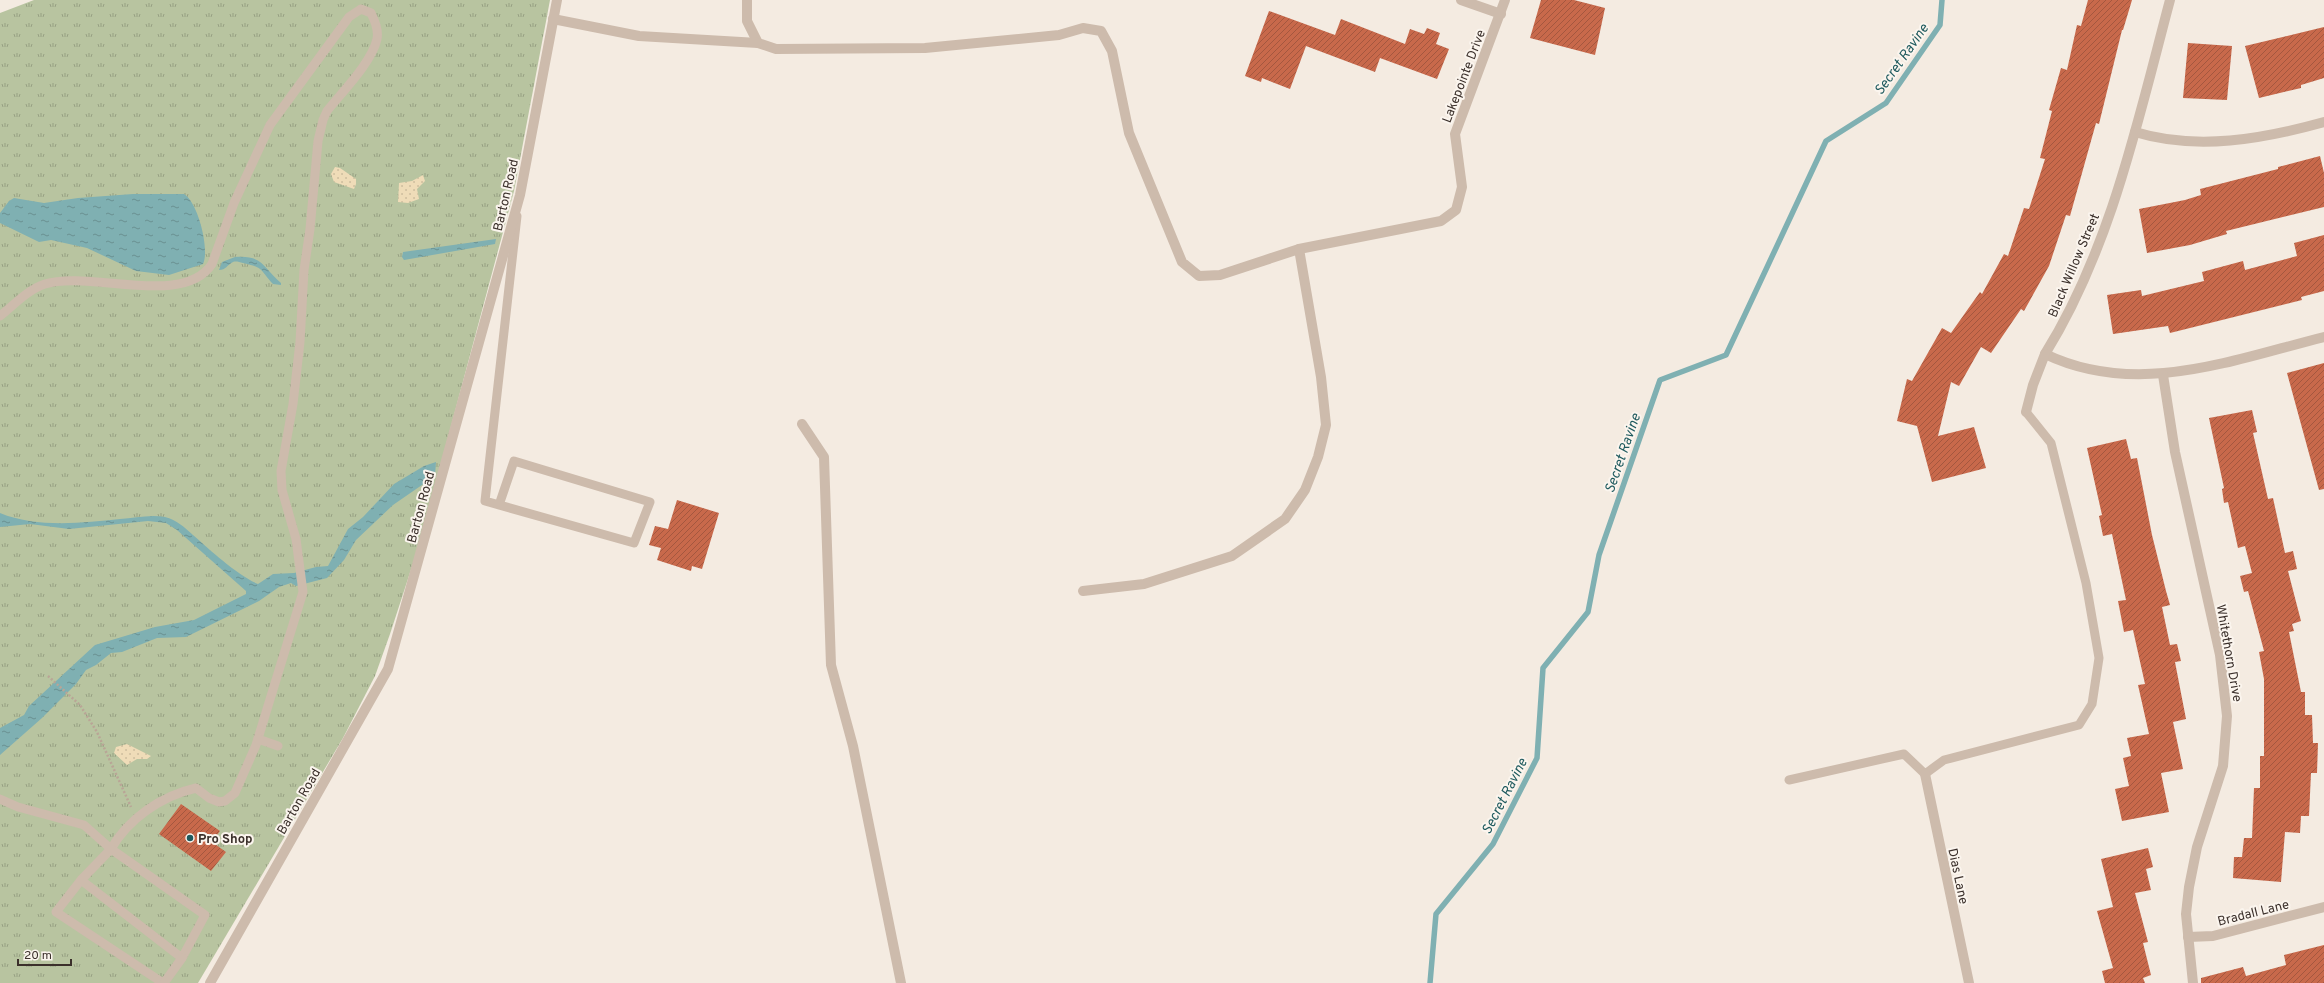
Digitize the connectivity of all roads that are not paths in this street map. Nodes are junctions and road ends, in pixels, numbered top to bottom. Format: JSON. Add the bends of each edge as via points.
{"nodes":[{"id":1,"x":557,"y":0,"type":"edge"},
{"id":2,"x":747,"y":0,"type":"edge"},
{"id":3,"x":1461,"y":0,"type":"edge"},
{"id":4,"x":1505,"y":0,"type":"edge"},
{"id":5,"x":2170,"y":0,"type":"edge"},
{"id":6,"x":1501,"y":14,"type":"junction"},
{"id":7,"x":553,"y":19,"type":"junction"},
{"id":8,"x":758,"y":43,"type":"junction"},
{"id":9,"x":2324,"y":122,"type":"edge"},
{"id":10,"x":2135,"y":132,"type":"junction"},
{"id":11,"x":520,"y":194,"type":"junction"},
{"id":12,"x":1299,"y":249,"type":"junction"},
{"id":13,"x":0,"y":316,"type":"edge"},
{"id":14,"x":2324,"y":337,"type":"edge"},
{"id":15,"x":2045,"y":354,"type":"junction"},
{"id":16,"x":2163,"y":375,"type":"junction"},
{"id":17,"x":2026,"y":412,"type":"joint"},
{"id":18,"x":802,"y":424,"type":"dead end"},
{"id":19,"x":499,"y":505,"type":"junction"},
{"id":20,"x":1083,"y":591,"type":"dead end"},
{"id":21,"x":258,"y":739,"type":"junction"},
{"id":22,"x":278,"y":746,"type":"dead end"},
{"id":23,"x":1925,"y":774,"type":"junction"},
{"id":24,"x":1789,"y":780,"type":"dead end"},
{"id":25,"x":0,"y":799,"type":"edge"},
{"id":26,"x":111,"y":849,"type":"junction"},
{"id":27,"x":82,"y":880,"type":"junction"},
{"id":28,"x":2324,"y":907,"type":"edge"},
{"id":29,"x":2188,"y":937,"type":"junction"},
{"id":30,"x":182,"y":958,"type":"junction"},
{"id":31,"x":164,"y":983,"type":"edge"},
{"id":32,"x":210,"y":983,"type":"edge"},
{"id":33,"x":901,"y":983,"type":"edge"},
{"id":34,"x":1969,"y":983,"type":"edge"},
{"id":35,"x":2193,"y":983,"type":"edge"}],
"edges":[{"from":1,"to":7,"type":"street","name":"Barton Road"},
{"from":2,"to":8,"type":"street","via":[[747,21]]},
{"from":3,"to":6,"type":"street"},
{"from":4,"to":6,"type":"street","name":"Lakepointe Drive"},
{"from":5,"to":10,"type":"street","name":"Black Willow Street"},
{"from":6,"to":12,"type":"street","name":"Lakepointe Drive","via":[[1455,134],[1462,187],[1456,210],[1441,221]]},
{"from":7,"to":8,"type":"street","via":[[638,36]]},
{"from":7,"to":11,"type":"street","name":"Barton Road"},
{"from":8,"to":12,"type":"street","via":[[776,49],[926,48],[1059,35],[1083,28],[1101,31],[1112,51],[1129,133],[1182,262],[1199,276],[1220,275]]},
{"from":9,"to":10,"type":"street","via":[[2246,140],[2198,142],[2151,137]]},
{"from":10,"to":15,"type":"street","name":"Black Willow Street","via":[[2090,264],[2075,301]]},
{"from":11,"to":19,"type":"lane","via":[[485,501]]},
{"from":11,"to":32,"type":"street","name":"Barton Road","via":[[388,669]]},
{"from":12,"to":20,"type":"street","via":[[1321,377],[1326,425],[1318,458],[1306,490],[1285,519],[1232,556],[1144,584]]},
{"from":13,"to":21,"type":"lane","via":[[32,290],[46,284],[108,282],[160,287],[198,278],[206,273],[212,264],[234,203],[270,125],[349,17],[361,9],[371,13],[378,30],[377,39],[372,51],[328,110],[318,141],[304,270],[300,342],[293,404],[281,471],[282,490],[296,540],[303,592]]},
{"from":14,"to":16,"type":"street"},
{"from":15,"to":16,"type":"street","via":[[2069,366],[2092,371],[2143,376]]},
{"from":15,"to":17,"type":"street","name":"Black Willow Street"},
{"from":16,"to":29,"type":"street","name":"Whitethorn Drive","via":[[2175,452],[2220,655],[2227,716],[2224,766],[2197,847],[2190,881],[2186,914]]},
{"from":17,"to":23,"type":"lane","via":[[2051,443],[2086,583],[2099,658],[2092,704],[2079,725],[1944,760]]},
{"from":18,"to":33,"type":"street","via":[[824,457],[831,665],[853,746]]},
{"from":19,"to":19,"type":"lane","via":[[634,543],[650,502],[514,461]]},
{"from":21,"to":22,"type":"lane"},
{"from":21,"to":26,"type":"lane","via":[[235,793],[225,801],[219,802],[209,798],[196,788],[157,804],[119,834]]},
{"from":23,"to":24,"type":"lane","via":[[1904,754]]},
{"from":23,"to":34,"type":"street","name":"Dias Lane"},
{"from":25,"to":26,"type":"lane","via":[[18,807],[84,825]]},
{"from":26,"to":27,"type":"lane"},
{"from":26,"to":30,"type":"lane","via":[[205,915]]},
{"from":27,"to":30,"type":"lane"},
{"from":27,"to":31,"type":"lane","via":[[56,912]]},
{"from":28,"to":29,"type":"street","name":"Bradall Lane","via":[[2213,936]]},
{"from":29,"to":35,"type":"street","name":"Whitethorn Drive"},
{"from":30,"to":31,"type":"lane"}]}
